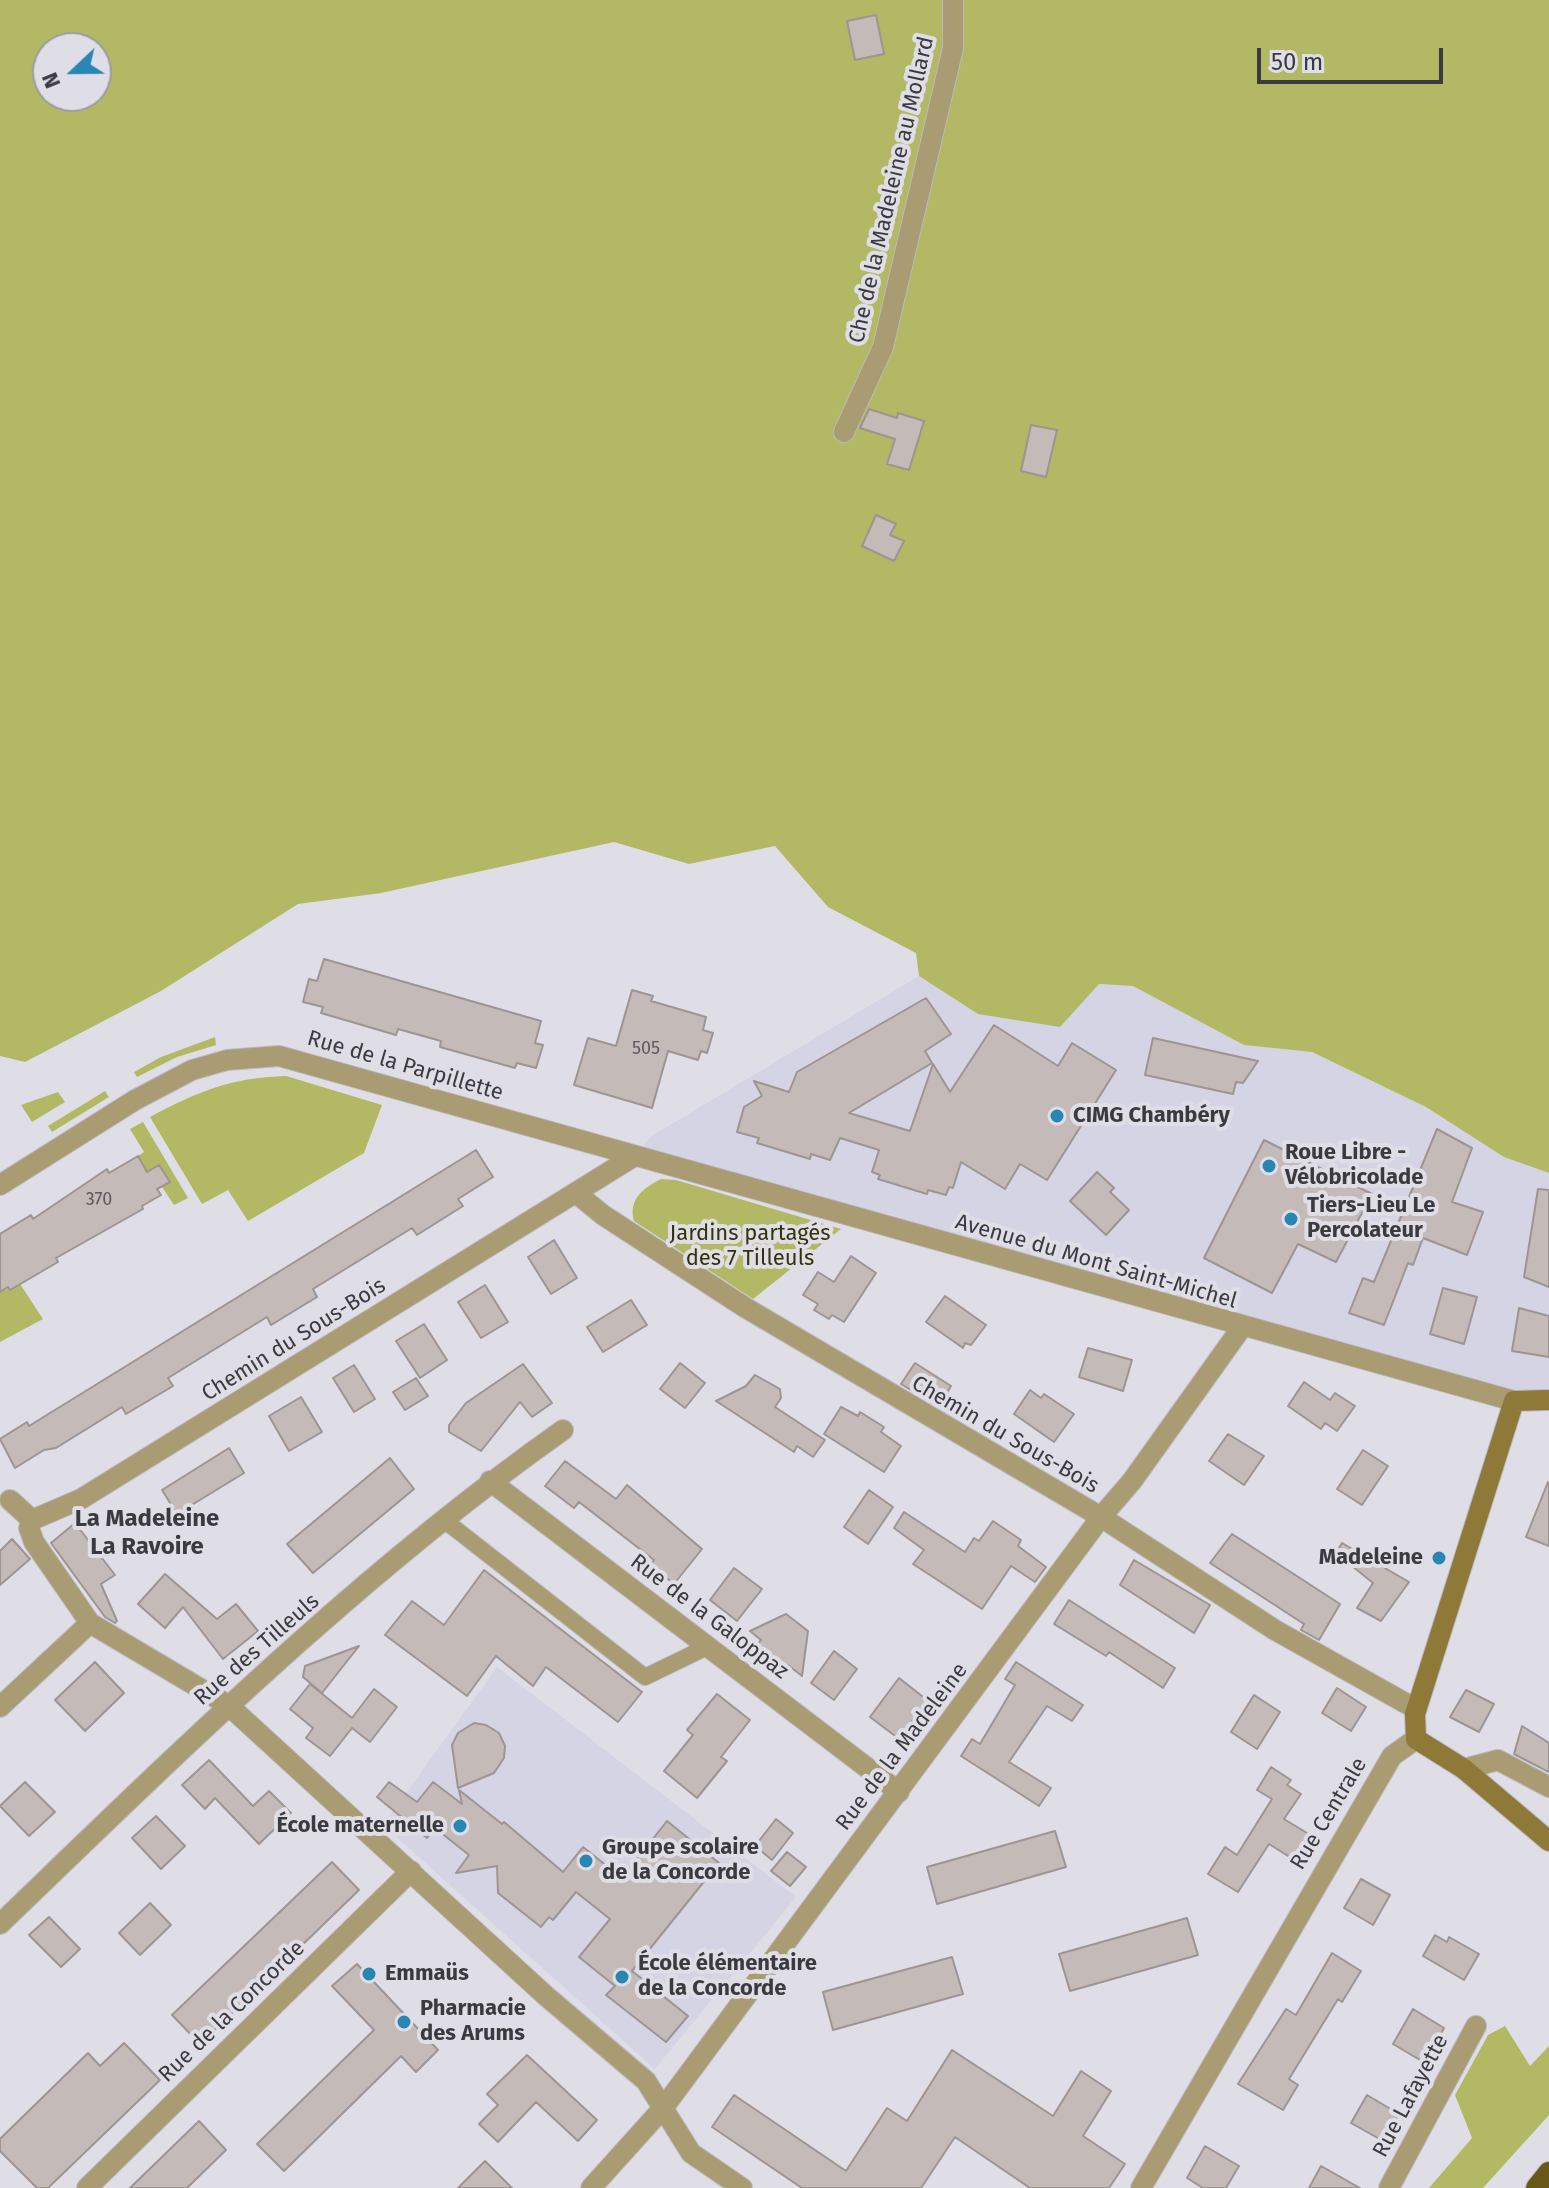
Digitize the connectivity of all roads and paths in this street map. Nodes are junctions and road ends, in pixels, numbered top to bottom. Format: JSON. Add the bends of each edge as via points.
{"nodes":[{"id":1,"x":953,"y":0,"type":"edge"},
{"id":2,"x":844,"y":432,"type":"dead end"},
{"id":3,"x":633,"y":1157,"type":"junction"},
{"id":4,"x":0,"y":1185,"type":"edge"},
{"id":5,"x":576,"y":1193,"type":"junction"},
{"id":6,"x":1242,"y":1327,"type":"junction"},
{"id":7,"x":1549,"y":1400,"type":"edge"},
{"id":8,"x":1514,"y":1401,"type":"junction"},
{"id":9,"x":563,"y":1430,"type":"dead end"},
{"id":10,"x":490,"y":1481,"type":"junction"},
{"id":11,"x":10,"y":1500,"type":"dead end"},
{"id":12,"x":1101,"y":1517,"type":"junction"},
{"id":13,"x":32,"y":1520,"type":"junction"},
{"id":14,"x":444,"y":1520,"type":"junction"},
{"id":15,"x":90,"y":1623,"type":"junction"},
{"id":16,"x":709,"y":1646,"type":"junction"},
{"id":17,"x":228,"y":1705,"type":"junction"},
{"id":18,"x":0,"y":1707,"type":"edge"},
{"id":19,"x":1416,"y":1709,"type":"junction"},
{"id":20,"x":1416,"y":1739,"type":"junction"},
{"id":21,"x":1464,"y":1769,"type":"junction"},
{"id":22,"x":1549,"y":1787,"type":"edge"},
{"id":23,"x":899,"y":1792,"type":"junction"},
{"id":24,"x":1549,"y":1841,"type":"edge"},
{"id":25,"x":411,"y":1871,"type":"junction"},
{"id":26,"x":0,"y":1924,"type":"edge"},
{"id":27,"x":1476,"y":2026,"type":"dead end"},
{"id":28,"x":664,"y":2107,"type":"junction"},
{"id":29,"x":1549,"y":2173,"type":"edge"},
{"id":30,"x":87,"y":2188,"type":"edge"},
{"id":31,"x":591,"y":2188,"type":"edge"},
{"id":32,"x":742,"y":2188,"type":"edge"},
{"id":33,"x":1141,"y":2188,"type":"edge"},
{"id":34,"x":1389,"y":2188,"type":"edge"},
{"id":35,"x":1537,"y":2188,"type":"edge"}],
"edges":[{"from":1,"to":2,"type":"street","name":"Che de la Madeleine au Mollard","via":[[953,48],[883,347]]},
{"from":3,"to":4,"type":"street","name":"Rue de la Parpillette","via":[[315,1064],[252,1057],[192,1070],[160,1085]]},
{"from":3,"to":5,"type":"street","name":"Chemin du Sous-Bois"},
{"from":3,"to":6,"type":"street","name":"Avenue du Mont Saint-Michel"},
{"from":5,"to":12,"type":"street","name":"Chemin du Sous-Bois","via":[[613,1223],[746,1308]]},
{"from":5,"to":13,"type":"street","name":"Chemin du Sous-Bois","via":[[81,1499]]},
{"from":6,"to":8,"type":"street","name":"Avenue du Mont Saint-Michel"},
{"from":6,"to":12,"type":"street","name":"Rue de la Madeleine"},
{"from":7,"to":8,"type":"main road","name":"Avenue du Mont Saint-Michel"},
{"from":8,"to":19,"type":"main road"},
{"from":9,"to":10,"type":"street","name":"Rue des Tilleuls"},
{"from":10,"to":14,"type":"street","name":"Rue des Tilleuls"},
{"from":10,"to":16,"type":"street","name":"Rue de la Galoppaz"},
{"from":11,"to":13,"type":"street"},
{"from":12,"to":19,"type":"street","name":"Chemin du Sous-Bois","via":[[1275,1630]]},
{"from":12,"to":23,"type":"street","name":"Rue de la Madeleine"},
{"from":13,"to":15,"type":"street","via":[[34,1542]]},
{"from":14,"to":16,"type":"lane","via":[[645,1677]]},
{"from":14,"to":17,"type":"street","name":"Rue des Tilleuls"},
{"from":15,"to":17,"type":"street"},
{"from":15,"to":18,"type":"street"},
{"from":16,"to":23,"type":"street","name":"Rue de la Galoppaz"},
{"from":17,"to":25,"type":"street"},
{"from":17,"to":26,"type":"street","name":"Rue des Tilleuls"},
{"from":19,"to":20,"type":"main road"},
{"from":20,"to":21,"type":"main road"},
{"from":20,"to":33,"type":"street","name":"Rue Centrale","via":[[1392,1756]]},
{"from":21,"to":22,"type":"street","via":[[1498,1760]]},
{"from":21,"to":24,"type":"main road"},
{"from":23,"to":28,"type":"street","name":"Rue de la Madeleine"},
{"from":25,"to":28,"type":"street","via":[[646,2081]]},
{"from":25,"to":30,"type":"street","name":"Rue de la Concorde"},
{"from":27,"to":34,"type":"street","name":"Rue Lafayette"},
{"from":28,"to":31,"type":"street","name":"Rue de la Madeleine"},
{"from":28,"to":32,"type":"street","via":[[691,2153]]},
{"from":29,"to":35,"type":"highway"}]}
